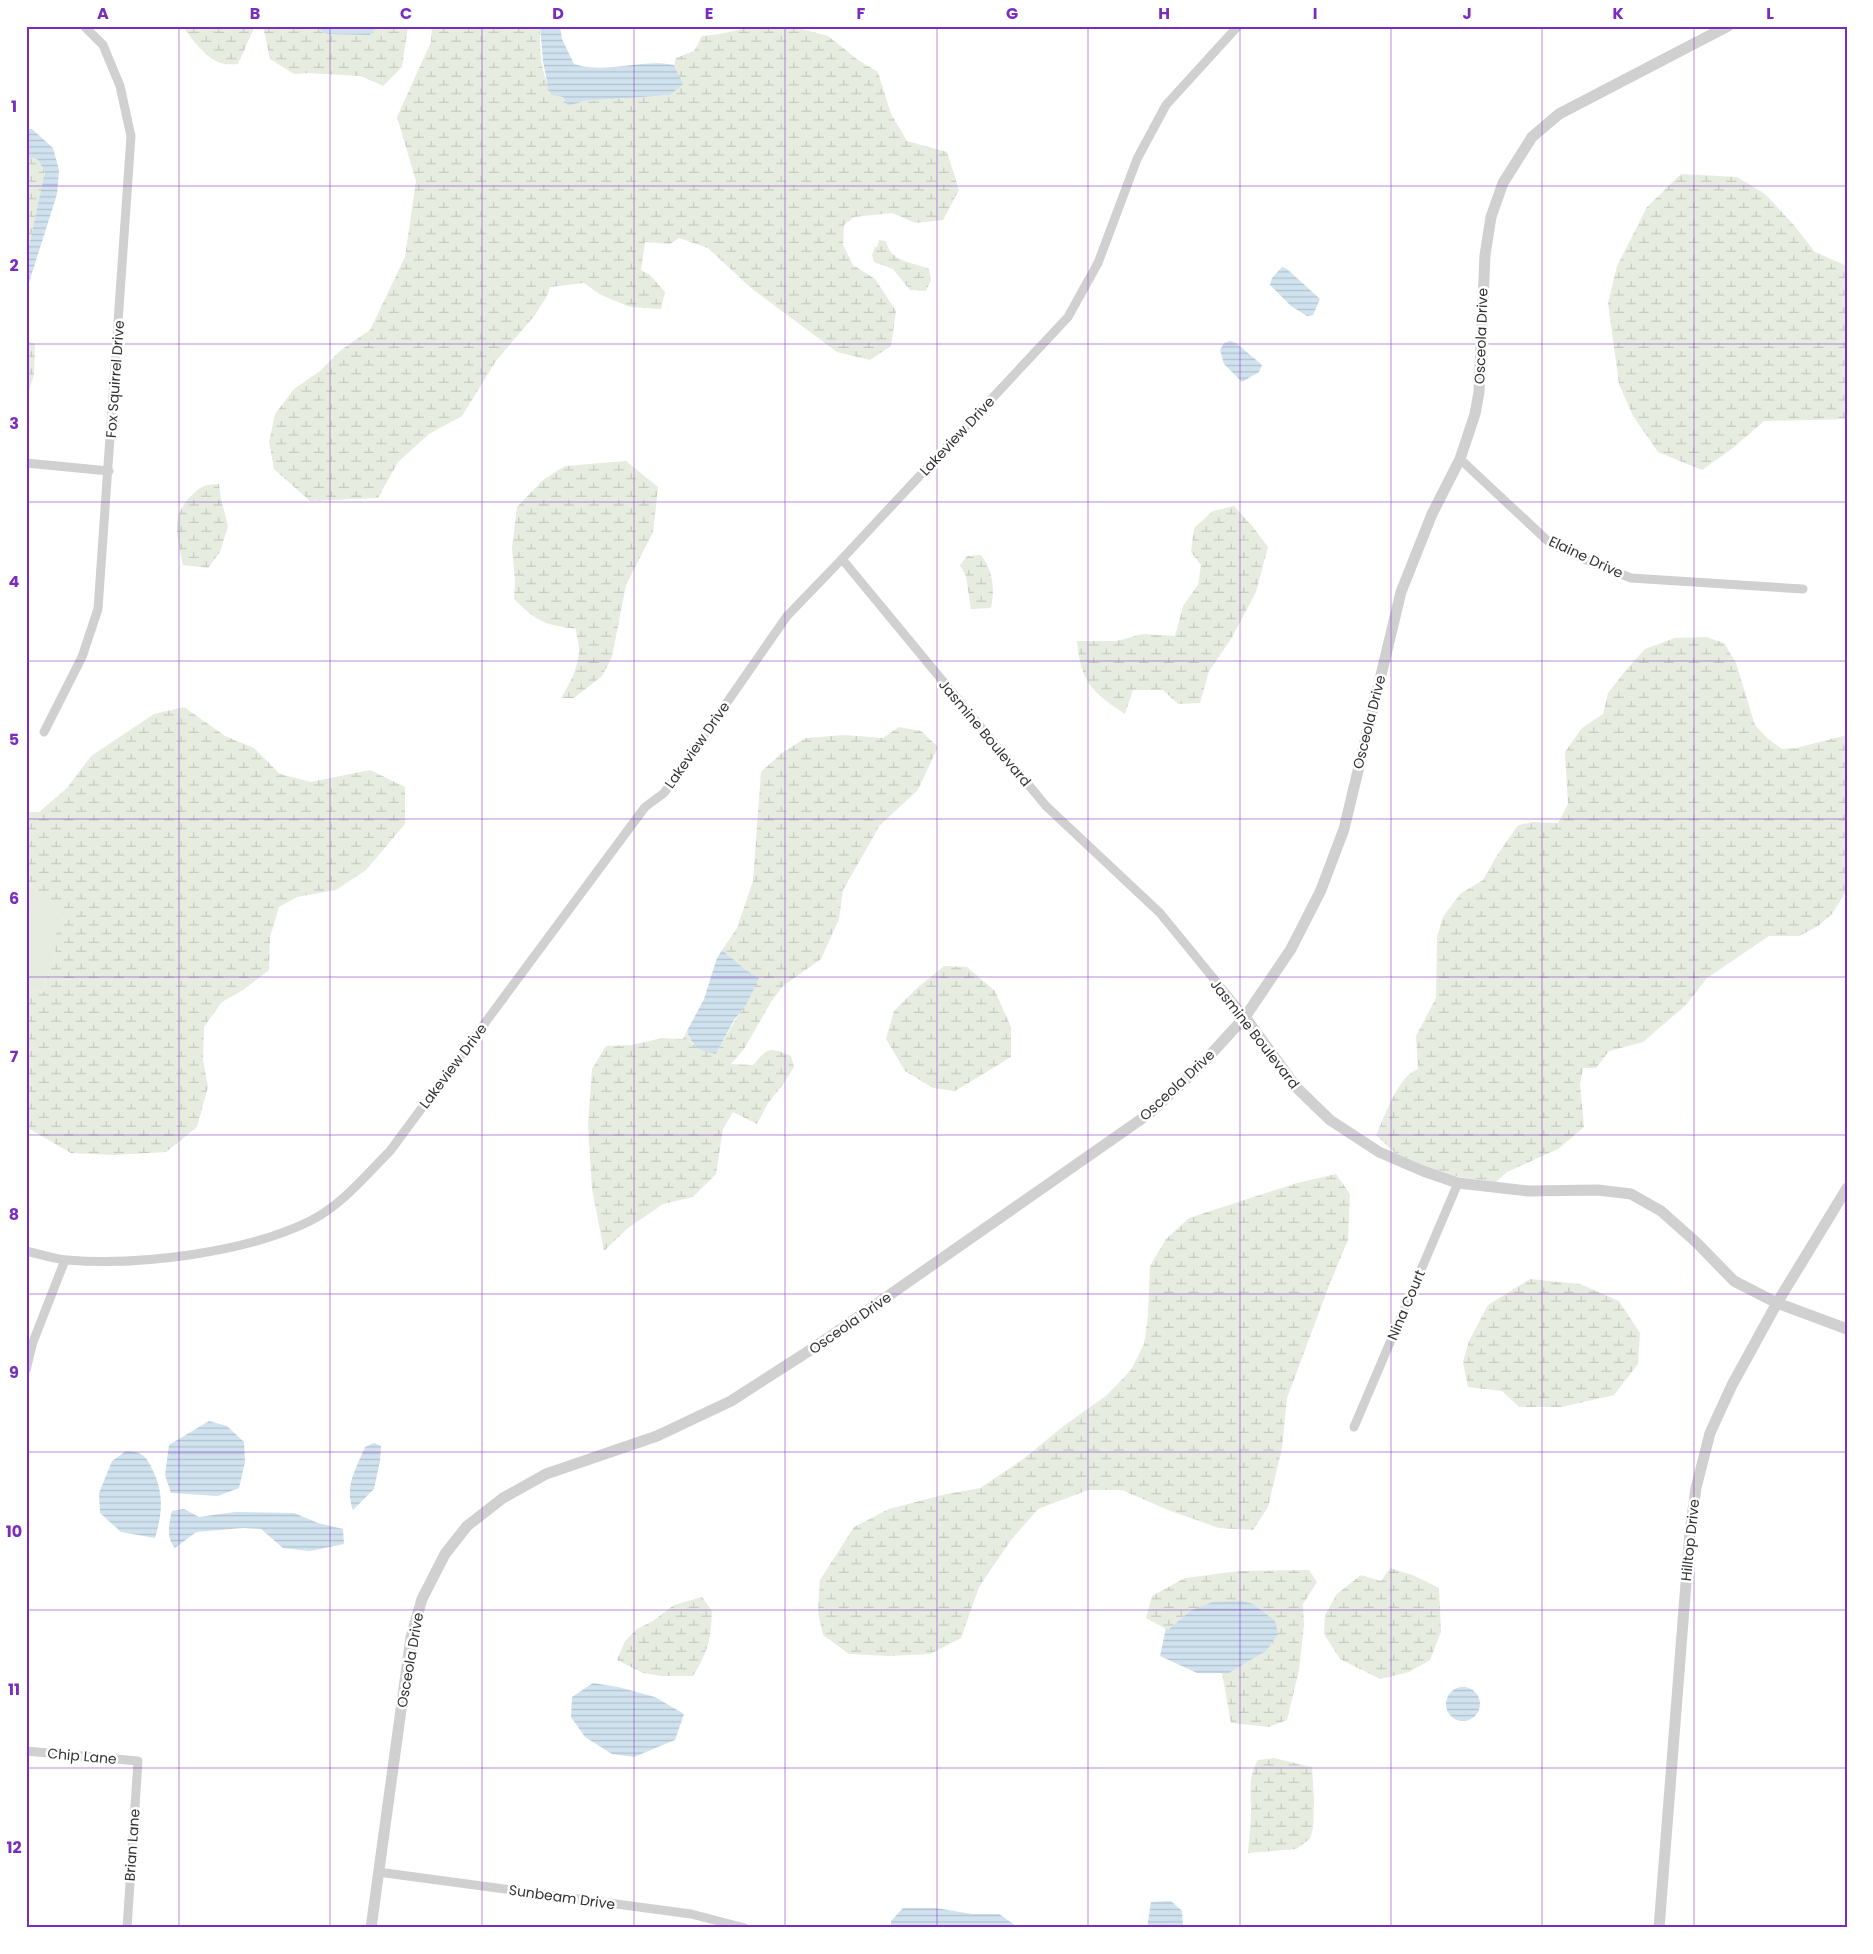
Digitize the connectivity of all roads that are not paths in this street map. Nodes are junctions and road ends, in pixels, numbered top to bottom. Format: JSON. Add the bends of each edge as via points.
{"nodes":[{"id":1,"x":84,"y":26,"type":"edge"},
{"id":2,"x":1238,"y":26,"type":"edge"},
{"id":3,"x":1728,"y":26,"type":"edge"},
{"id":4,"x":1460,"y":459,"type":"junction"},
{"id":5,"x":26,"y":463,"type":"edge"},
{"id":6,"x":109,"y":471,"type":"junction"},
{"id":7,"x":842,"y":560,"type":"junction"},
{"id":8,"x":1803,"y":589,"type":"dead end"},
{"id":9,"x":44,"y":732,"type":"dead end"},
{"id":10,"x":1245,"y":1018,"type":"junction"},
{"id":11,"x":1458,"y":1183,"type":"junction"},
{"id":12,"x":1847,"y":1188,"type":"edge"},
{"id":13,"x":26,"y":1251,"type":"edge"},
{"id":14,"x":65,"y":1260,"type":"junction"},
{"id":15,"x":1777,"y":1303,"type":"junction"},
{"id":16,"x":1847,"y":1329,"type":"edge"},
{"id":17,"x":26,"y":1370,"type":"edge"},
{"id":18,"x":1354,"y":1428,"type":"dead end"},
{"id":19,"x":26,"y":1751,"type":"edge"},
{"id":20,"x":138,"y":1761,"type":"joint"},
{"id":21,"x":378,"y":1872,"type":"junction"},
{"id":22,"x":127,"y":1928,"type":"edge"},
{"id":23,"x":371,"y":1928,"type":"edge"},
{"id":24,"x":745,"y":1928,"type":"edge"},
{"id":25,"x":1659,"y":1928,"type":"edge"}],
"edges":[{"from":1,"to":6,"type":"street","name":"Fox Squirrel Drive","via":[[103,45],[120,86],[131,136]]},
{"from":2,"to":7,"type":"street","name":"Lakeview Drive","via":[[1166,106],[1137,159],[1098,263],[1068,317]]},
{"from":3,"to":4,"type":"street","name":"Osceola Drive","via":[[1559,114],[1532,137],[1503,183],[1485,255],[1479,392]]},
{"from":4,"to":8,"type":"street","name":"Elaine Drive","via":[[1551,544],[1631,578]]},
{"from":4,"to":10,"type":"street","name":"Osceola Drive","via":[[1432,514],[1401,592],[1344,829],[1321,890],[1290,949]]},
{"from":5,"to":6,"type":"street"},
{"from":6,"to":9,"type":"street","name":"Fox Squirrel Drive","via":[[98,609],[82,656]]},
{"from":7,"to":10,"type":"street","name":"Jasmine Boulevard","via":[[1046,806],[1160,913]]},
{"from":7,"to":14,"type":"street","name":"Lakeview Drive","via":[[787,616],[664,793],[645,807],[390,1151],[345,1197],[311,1221],[262,1240],[128,1262]]},
{"from":10,"to":11,"type":"street","name":"Jasmine Boulevard","via":[[1297,1088],[1330,1120],[1379,1152]]},
{"from":10,"to":21,"type":"street","name":"Osceola Drive","via":[[1150,1112],[815,1347],[731,1401],[666,1432],[546,1474],[504,1498],[467,1526],[445,1554],[422,1599],[411,1637]]},
{"from":11,"to":15,"type":"street","name":"Jasmine Boulevard","via":[[1528,1191],[1598,1190],[1631,1194],[1662,1211],[1734,1281]]},
{"from":11,"to":18,"type":"street","name":"Nina Court"},
{"from":12,"to":15,"type":"street","name":"Hilltop Drive"},
{"from":13,"to":14,"type":"street","name":"Lakeview Drive"},
{"from":14,"to":17,"type":"street","via":[[33,1342]]},
{"from":15,"to":16,"type":"street","name":"Jasmine Boulevard"},
{"from":15,"to":25,"type":"street","name":"Hilltop Drive","via":[[1710,1433],[1696,1488]]},
{"from":19,"to":20,"type":"street","name":"Chip Lane"},
{"from":20,"to":22,"type":"street","name":"Brian Lane"},
{"from":21,"to":23,"type":"street","name":"Osceola Drive"},
{"from":21,"to":24,"type":"street","name":"Sunbeam Drive","via":[[690,1914]]}]}
